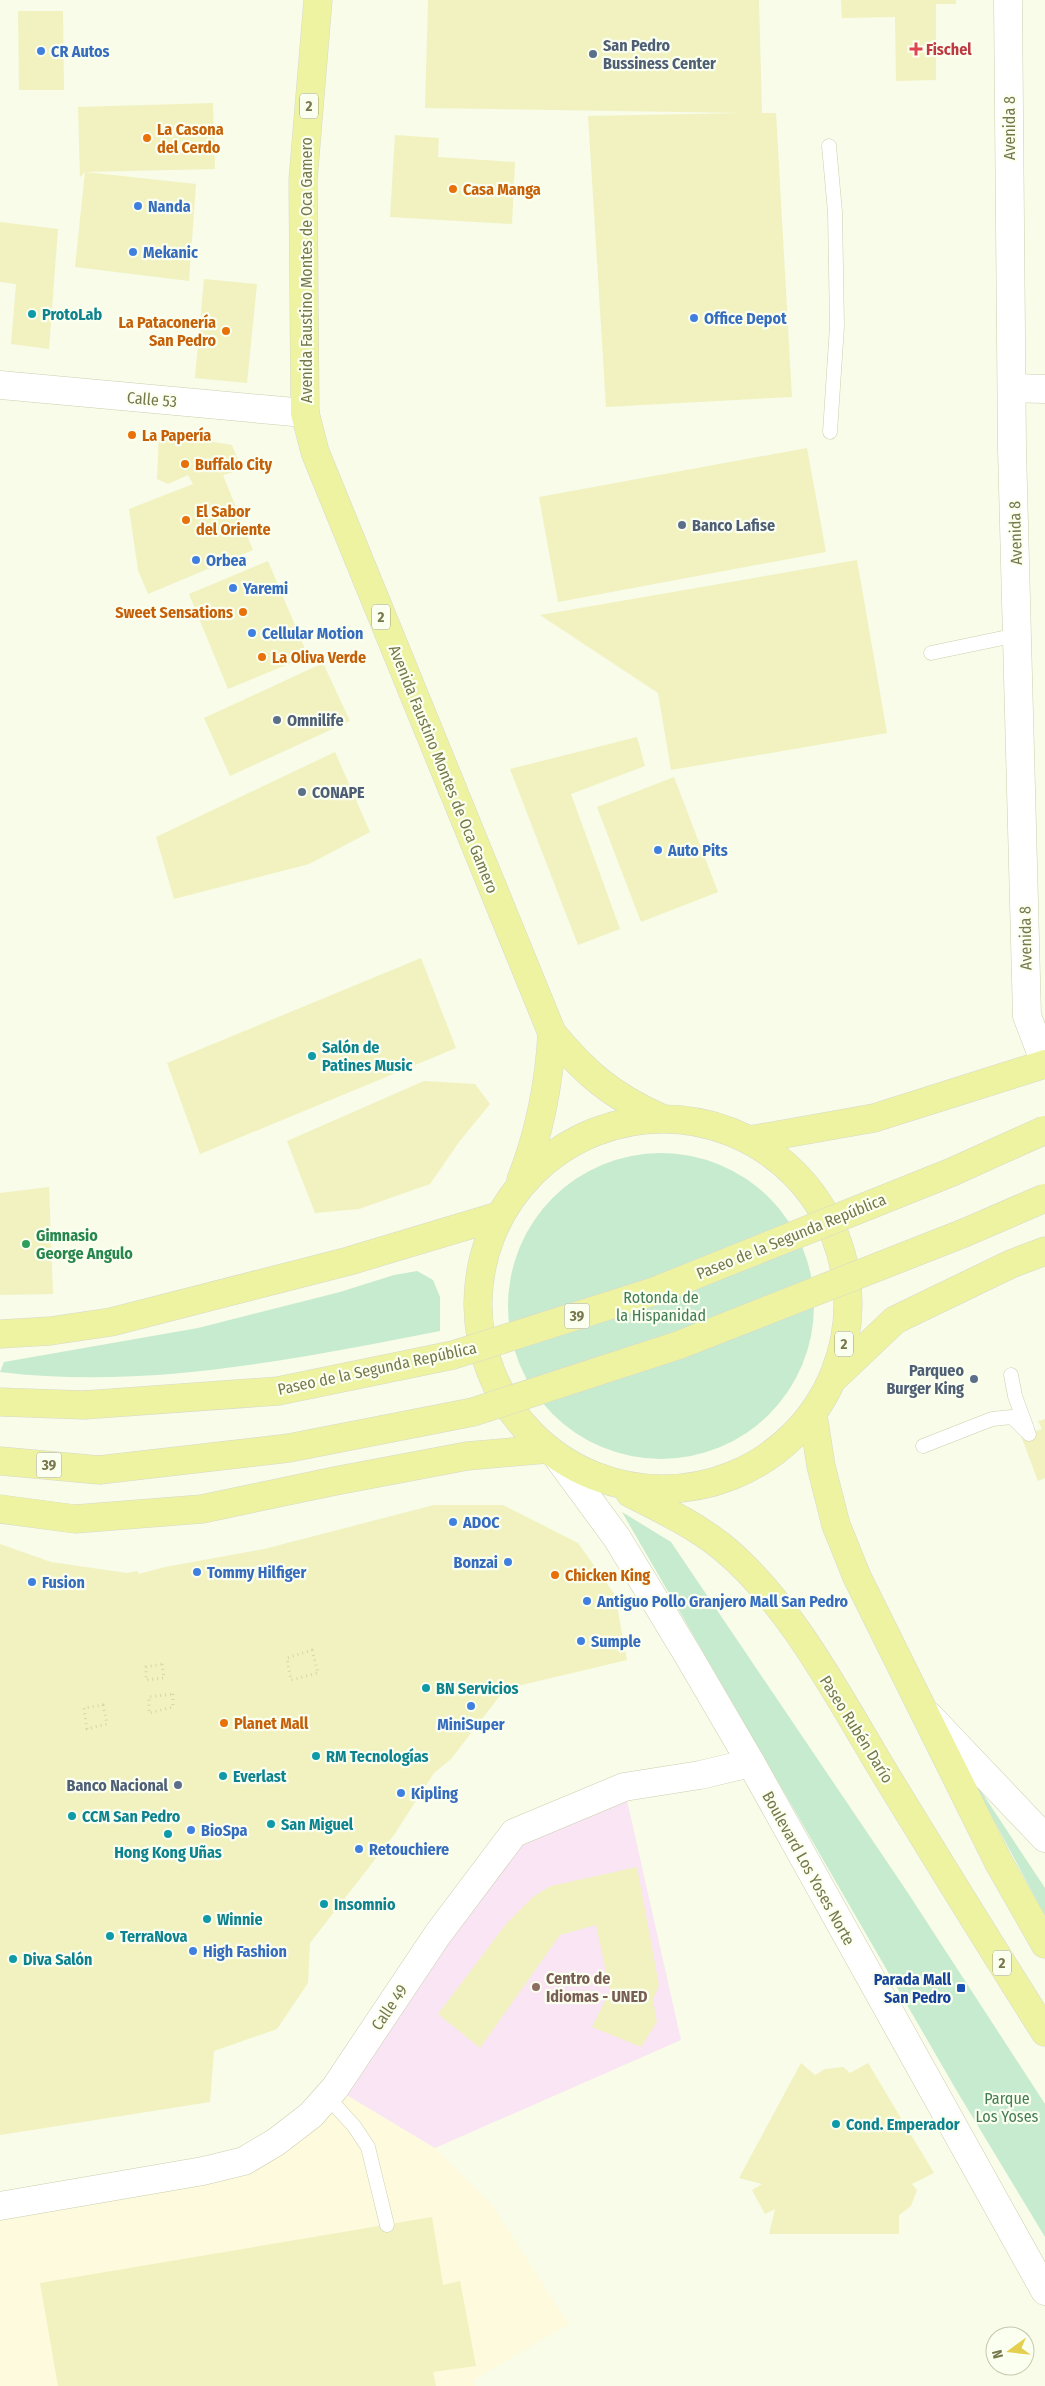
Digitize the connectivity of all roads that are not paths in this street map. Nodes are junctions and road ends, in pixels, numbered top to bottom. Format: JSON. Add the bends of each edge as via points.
{"nodes":[{"id":1,"x":318,"y":0,"type":"edge"},
{"id":2,"x":1008,"y":0,"type":"edge"},
{"id":3,"x":829,"y":146,"type":"dead end"},
{"id":4,"x":0,"y":385,"type":"edge"},
{"id":5,"x":1012,"y":388,"type":"junction"},
{"id":6,"x":1045,"y":388,"type":"edge"},
{"id":7,"x":305,"y":413,"type":"junction"},
{"id":8,"x":830,"y":432,"type":"dead end"},
{"id":9,"x":1017,"y":634,"type":"junction"},
{"id":10,"x":931,"y":654,"type":"dead end"},
{"id":11,"x":552,"y":1033,"type":"junction"},
{"id":12,"x":1045,"y":1063,"type":"edge"},
{"id":13,"x":661,"y":1118,"type":"junction"},
{"id":14,"x":1045,"y":1130,"type":"edge"},
{"id":15,"x":750,"y":1140,"type":"junction"},
{"id":16,"x":518,"y":1188,"type":"junction"},
{"id":17,"x":1045,"y":1198,"type":"edge"},
{"id":18,"x":499,"y":1216,"type":"junction"},
{"id":19,"x":1045,"y":1251,"type":"edge"},
{"id":20,"x":0,"y":1334,"type":"edge"},
{"id":21,"x":1010,"y":1374,"type":"dead end"},
{"id":22,"x":832,"y":1380,"type":"junction"},
{"id":23,"x":0,"y":1402,"type":"edge"},
{"id":24,"x":812,"y":1415,"type":"junction"},
{"id":25,"x":923,"y":1446,"type":"dead end"},
{"id":26,"x":551,"y":1452,"type":"junction"},
{"id":27,"x":0,"y":1461,"type":"edge"},
{"id":28,"x":610,"y":1483,"type":"junction"},
{"id":29,"x":0,"y":1509,"type":"edge"},
{"id":30,"x":923,"y":1710,"type":"junction"},
{"id":31,"x":750,"y":1763,"type":"junction"},
{"id":32,"x":1045,"y":1838,"type":"edge"},
{"id":33,"x":1045,"y":1944,"type":"edge"},
{"id":34,"x":1045,"y":2032,"type":"edge"},
{"id":35,"x":311,"y":2116,"type":"junction"},
{"id":36,"x":0,"y":2206,"type":"edge"},
{"id":37,"x":387,"y":2225,"type":"dead end"},
{"id":38,"x":1045,"y":2291,"type":"edge"}],
"edges":[{"from":1,"to":7,"type":"highway","name":"Avenida Faustino Montes de Oca Gamero","number":"2","via":[[303,180]]},
{"from":2,"to":5,"type":"street","name":"Avenida 8"},
{"from":3,"to":8,"type":"lane","via":[[835,212],[837,326]]},
{"from":4,"to":7,"type":"street","name":"Calle 53"},
{"from":5,"to":6,"type":"street"},
{"from":5,"to":9,"type":"street","name":"Avenida 8"},
{"from":7,"to":11,"type":"highway","name":"Avenida Faustino Montes de Oca Gamero","number":"2","via":[[329,491]]},
{"from":9,"to":10,"type":"lane"},
{"from":9,"to":12,"type":"street","name":"Avenida 8","via":[[1027,1016]]},
{"from":11,"to":13,"type":"highway","name":"Avenida Faustino Montes de Oca Gamero","number":"2","via":[[600,1084],[629,1104]]},
{"from":11,"to":16,"type":"highway","name":"Avenida Faustino Montes de Oca Gamero","number":"2","via":[[544,1113]]},
{"from":12,"to":15,"type":"highway","via":[[874,1118]]},
{"from":13,"to":15,"type":"highway","number":"2","via":[[692,1120]]},
{"from":13,"to":16,"type":"highway","number":"2","via":[[620,1123],[582,1137],[547,1159]]},
{"from":14,"to":23,"type":"highway","name":"Paseo de la Segunda República","number":"39","bridge":true,"via":[[952,1172],[655,1291],[453,1355],[278,1391],[84,1405]]},
{"from":15,"to":22,"type":"highway","number":"2","via":[[783,1162],[810,1191],[830,1225],[844,1263],[848,1303],[845,1342]]},
{"from":16,"to":18,"type":"highway","number":"2"},
{"from":17,"to":27,"type":"highway","number":"39","bridge":true,"via":[[679,1345],[473,1412],[290,1448],[99,1470]]},
{"from":18,"to":20,"type":"highway","via":[[349,1261],[111,1322]]},
{"from":18,"to":26,"type":"highway","number":"2","via":[[482,1264],[478,1316],[488,1366],[512,1412]]},
{"from":19,"to":22,"type":"highway","via":[[895,1320]]},
{"from":21,"to":25,"type":"lane","via":[[1029,1434],[1012,1417],[992,1418]]},
{"from":22,"to":24,"type":"highway","number":"2"},
{"from":24,"to":28,"type":"highway","number":"2","via":[[773,1455],[722,1481],[667,1491]]},
{"from":24,"to":30,"type":"highway","via":[[836,1525],[857,1577]]},
{"from":26,"to":28,"type":"highway","number":"2"},
{"from":26,"to":29,"type":"highway","via":[[468,1456],[202,1509],[75,1520]]},
{"from":26,"to":31,"type":"street","name":"Boulevard Los Yoses Norte","via":[[617,1538]]},
{"from":28,"to":34,"type":"highway","name":"Paseo Rubén Darío","number":"2","via":[[680,1519],[720,1546],[755,1579],[783,1612],[835,1690]]},
{"from":30,"to":32,"type":"street"},
{"from":30,"to":33,"type":"highway","via":[[999,1863]]},
{"from":31,"to":35,"type":"street","name":"Calle 49","via":[[624,1787],[514,1834],[472,1886],[335,2088]]},
{"from":31,"to":38,"type":"street","name":"Boulevard Los Yoses Norte"},
{"from":35,"to":36,"type":"street","name":"Calle 49","via":[[244,2161]]},
{"from":35,"to":37,"type":"lane","via":[[333,2103],[368,2146]]}]}
